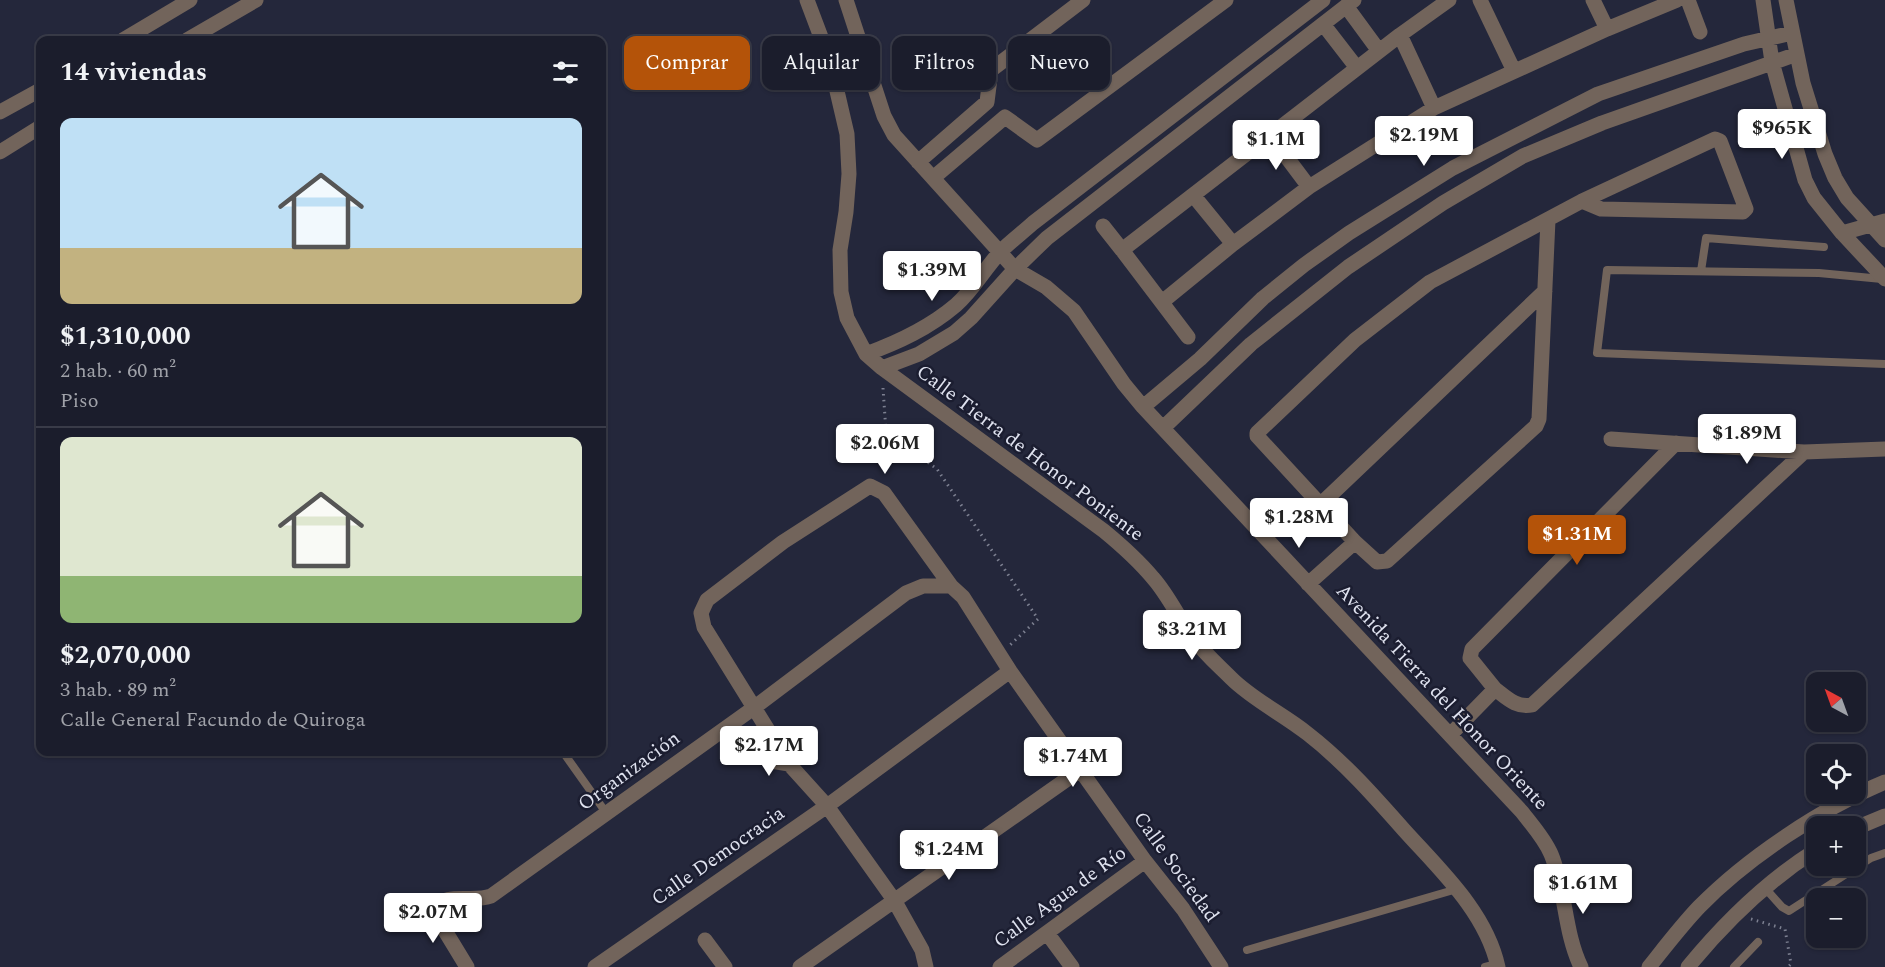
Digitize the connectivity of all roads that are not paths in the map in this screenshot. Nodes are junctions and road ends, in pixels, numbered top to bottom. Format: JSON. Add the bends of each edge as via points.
{"nodes":[{"id":1,"x":190,"y":0,"type":"edge"},
{"id":2,"x":256,"y":0,"type":"edge"},
{"id":3,"x":807,"y":0,"type":"edge"},
{"id":4,"x":846,"y":0,"type":"edge"},
{"id":5,"x":1083,"y":0,"type":"edge"},
{"id":6,"x":1226,"y":0,"type":"edge"},
{"id":7,"x":1323,"y":0,"type":"edge"},
{"id":8,"x":1449,"y":0,"type":"edge"},
{"id":9,"x":1480,"y":0,"type":"edge"},
{"id":10,"x":1593,"y":0,"type":"edge"},
{"id":11,"x":1677,"y":0,"type":"edge"},
{"id":12,"x":1688,"y":0,"type":"edge"},
{"id":13,"x":1763,"y":0,"type":"edge"},
{"id":14,"x":1786,"y":0,"type":"edge"},
{"id":15,"x":1350,"y":3,"type":"edge"},
{"id":16,"x":1323,"y":24,"type":"junction"},
{"id":17,"x":1607,"y":29,"type":"junction"},
{"id":18,"x":1700,"y":32,"type":"dead end"},
{"id":19,"x":1792,"y":33,"type":"junction"},
{"id":20,"x":1400,"y":35,"type":"junction"},
{"id":21,"x":130,"y":36,"type":"edge"},
{"id":22,"x":194,"y":36,"type":"edge"},
{"id":23,"x":1768,"y":37,"type":"junction"},
{"id":24,"x":1379,"y":51,"type":"junction"},
{"id":25,"x":1797,"y":54,"type":"junction"},
{"id":26,"x":1772,"y":62,"type":"junction"},
{"id":27,"x":1357,"y":68,"type":"junction"},
{"id":28,"x":1514,"y":71,"type":"junction"},
{"id":29,"x":36,"y":92,"type":"edge"},
{"id":30,"x":1434,"y":108,"type":"junction"},
{"id":31,"x":0,"y":112,"type":"edge"},
{"id":32,"x":36,"y":130,"type":"edge"},
{"id":33,"x":1270,"y":135,"type":"junction"},
{"id":34,"x":0,"y":152,"type":"edge"},
{"id":35,"x":918,"y":162,"type":"junction"},
{"id":36,"x":933,"y":178,"type":"junction"},
{"id":37,"x":1309,"y":187,"type":"junction"},
{"id":38,"x":1193,"y":195,"type":"junction"},
{"id":39,"x":1582,"y":201,"type":"junction"},
{"id":40,"x":1548,"y":220,"type":"junction"},
{"id":41,"x":1885,"y":221,"type":"edge"},
{"id":42,"x":1869,"y":225,"type":"junction"},
{"id":43,"x":1103,"y":226,"type":"dead end"},
{"id":44,"x":1842,"y":234,"type":"junction"},
{"id":45,"x":1884,"y":239,"type":"edge"},
{"id":46,"x":1233,"y":244,"type":"junction"},
{"id":47,"x":1824,"y":247,"type":"dead end"},
{"id":48,"x":1856,"y":248,"type":"junction"},
{"id":49,"x":1122,"y":250,"type":"junction"},
{"id":50,"x":1000,"y":253,"type":"junction"},
{"id":51,"x":1016,"y":268,"type":"junction"},
{"id":52,"x":1701,"y":271,"type":"junction"},
{"id":53,"x":1885,"y":279,"type":"edge"},
{"id":54,"x":1545,"y":291,"type":"junction"},
{"id":55,"x":1162,"y":302,"type":"junction"},
{"id":56,"x":1188,"y":337,"type":"dead end"},
{"id":57,"x":866,"y":354,"type":"junction"},
{"id":58,"x":1885,"y":364,"type":"edge"},
{"id":59,"x":882,"y":368,"type":"junction"},
{"id":60,"x":1143,"y":407,"type":"junction"},
{"id":61,"x":1163,"y":428,"type":"junction"},
{"id":62,"x":1611,"y":440,"type":"dead end"},
{"id":63,"x":1676,"y":444,"type":"junction"},
{"id":64,"x":1885,"y":449,"type":"edge"},
{"id":65,"x":1804,"y":452,"type":"junction"},
{"id":66,"x":1321,"y":504,"type":"junction"},
{"id":67,"x":1355,"y":542,"type":"junction"},
{"id":68,"x":1308,"y":584,"type":"junction"},
{"id":69,"x":951,"y":586,"type":"junction"},
{"id":70,"x":1010,"y":671,"type":"junction"},
{"id":71,"x":1495,"y":690,"type":"junction"},
{"id":72,"x":755,"y":707,"type":"junction"},
{"id":73,"x":729,"y":726,"type":"junction"},
{"id":74,"x":1450,"y":735,"type":"junction"},
{"id":75,"x":566,"y":756,"type":"edge"},
{"id":76,"x":789,"y":764,"type":"junction"},
{"id":77,"x":1080,"y":770,"type":"junction"},
{"id":78,"x":1885,"y":782,"type":"edge"},
{"id":79,"x":827,"y":806,"type":"junction"},
{"id":80,"x":607,"y":814,"type":"junction"},
{"id":81,"x":1885,"y":816,"type":"edge"},
{"id":82,"x":1866,"y":824,"type":"edge"},
{"id":83,"x":1885,"y":853,"type":"edge"},
{"id":84,"x":1806,"y":857,"type":"edge"},
{"id":85,"x":1146,"y":861,"type":"junction"},
{"id":86,"x":1765,"y":888,"type":"junction"},
{"id":87,"x":1457,"y":889,"type":"junction"},
{"id":88,"x":894,"y":900,"type":"junction"},
{"id":89,"x":1047,"y":933,"type":"junction"},
{"id":90,"x":705,"y":940,"type":"dead end"},
{"id":91,"x":1758,"y":942,"type":"dead end"},
{"id":92,"x":922,"y":950,"type":"junction"},
{"id":93,"x":1247,"y":950,"type":"dead end"},
{"id":94,"x":1494,"y":966,"type":"edge"},
{"id":95,"x":467,"y":967,"type":"edge"},
{"id":96,"x":595,"y":967,"type":"edge"},
{"id":97,"x":725,"y":967,"type":"edge"},
{"id":98,"x":801,"y":967,"type":"edge"},
{"id":99,"x":926,"y":967,"type":"edge"},
{"id":100,"x":938,"y":967,"type":"edge"},
{"id":101,"x":1000,"y":967,"type":"edge"},
{"id":102,"x":1072,"y":967,"type":"edge"},
{"id":103,"x":1221,"y":967,"type":"edge"},
{"id":104,"x":1581,"y":967,"type":"edge"},
{"id":105,"x":1649,"y":967,"type":"edge"},
{"id":106,"x":1688,"y":967,"type":"edge"},
{"id":107,"x":1734,"y":967,"type":"edge"}],
"edges":[{"from":1,"to":21,"type":"street"},
{"from":2,"to":22,"type":"street"},
{"from":3,"to":57,"type":"street","name":"Calle Tierra de Honor Poniente","via":[[830,61],[847,134],[849,174],[840,250],[841,292],[847,318]]},
{"from":4,"to":35,"type":"street","name":"Avenida Tierra del Honor Oriente","via":[[888,126]]},
{"from":5,"to":35,"type":"street","via":[[991,70],[987,102]]},
{"from":6,"to":36,"type":"street","via":[[1037,140],[1005,117]]},
{"from":7,"to":50,"type":"street","via":[[1033,223]]},
{"from":8,"to":20,"type":"street"},
{"from":9,"to":28,"type":"street"},
{"from":10,"to":17,"type":"street"},
{"from":11,"to":17,"type":"street"},
{"from":12,"to":18,"type":"street"},
{"from":13,"to":23,"type":"street"},
{"from":14,"to":19,"type":"street"},
{"from":15,"to":16,"type":"street"},
{"from":15,"to":24,"type":"street"},
{"from":16,"to":27,"type":"street"},
{"from":16,"to":51,"type":"street","via":[[1047,238]]},
{"from":17,"to":28,"type":"street"},
{"from":19,"to":23,"type":"street"},
{"from":19,"to":25,"type":"street"},
{"from":20,"to":24,"type":"street"},
{"from":20,"to":30,"type":"street"},
{"from":23,"to":26,"type":"street"},
{"from":23,"to":60,"type":"street","via":[[1598,94],[1453,168],[1304,265]]},
{"from":24,"to":27,"type":"street"},
{"from":25,"to":26,"type":"street"},
{"from":25,"to":42,"type":"street","via":[[1835,178]]},
{"from":26,"to":44,"type":"street","via":[[1805,180]]},
{"from":26,"to":61,"type":"street","via":[[1523,156],[1443,203],[1348,267],[1251,344]]},
{"from":27,"to":33,"type":"street"},
{"from":28,"to":30,"type":"street"},
{"from":29,"to":31,"type":"street"},
{"from":30,"to":37,"type":"street"},
{"from":32,"to":34,"type":"street"},
{"from":33,"to":37,"type":"street"},
{"from":33,"to":38,"type":"street"},
{"from":35,"to":36,"type":"street","name":"Avenida Tierra del Honor Oriente"},
{"from":36,"to":50,"type":"street","name":"Avenida Tierra del Honor Oriente"},
{"from":37,"to":46,"type":"street"},
{"from":38,"to":46,"type":"street"},
{"from":38,"to":49,"type":"street"},
{"from":39,"to":39,"type":"street","via":[[1718,139],[1746,209],[1601,209]]},
{"from":39,"to":40,"type":"street"},
{"from":40,"to":54,"type":"street"},
{"from":40,"to":66,"type":"street","via":[[1430,282],[1355,340],[1258,430],[1257,436]]},
{"from":41,"to":42,"type":"street"},
{"from":42,"to":44,"type":"street"},
{"from":42,"to":45,"type":"street"},
{"from":43,"to":49,"type":"street"},
{"from":44,"to":48,"type":"street"},
{"from":45,"to":48,"type":"street"},
{"from":46,"to":55,"type":"street"},
{"from":47,"to":52,"type":"lane","via":[[1706,238]]},
{"from":48,"to":53,"type":"street"},
{"from":49,"to":55,"type":"street"},
{"from":50,"to":51,"type":"street","name":"Avenida Tierra del Honor Oriente"},
{"from":50,"to":57,"type":"street","via":[[957,304],[899,342]]},
{"from":51,"to":59,"type":"street","via":[[954,333],[919,354]]},
{"from":51,"to":60,"type":"street","name":"Avenida Tierra del Honor Oriente","via":[[1074,311]]},
{"from":52,"to":53,"type":"lane","via":[[1819,273]]},
{"from":52,"to":58,"type":"lane","via":[[1606,270],[1597,353]]},
{"from":54,"to":66,"type":"street"},
{"from":54,"to":67,"type":"street","via":[[1536,426],[1388,561],[1377,562]]},
{"from":55,"to":56,"type":"street"},
{"from":57,"to":59,"type":"street","name":"Calle Tierra de Honor Poniente"},
{"from":59,"to":87,"type":"street","name":"Calle Tierra de Honor Poniente","via":[[1130,553],[1154,579],[1193,638],[1233,681],[1334,756]]},
{"from":60,"to":61,"type":"street","name":"Avenida Tierra del Honor Oriente"},
{"from":61,"to":68,"type":"street","name":"Avenida Tierra del Honor Oriente"},
{"from":62,"to":63,"type":"street"},
{"from":63,"to":65,"type":"street"},
{"from":63,"to":71,"type":"street","via":[[1472,649],[1470,658]]},
{"from":64,"to":65,"type":"street"},
{"from":65,"to":71,"type":"street","via":[[1532,705],[1523,707]]},
{"from":66,"to":67,"type":"street"},
{"from":67,"to":68,"type":"street"},
{"from":68,"to":74,"type":"street","name":"Avenida Tierra del Honor Oriente"},
{"from":69,"to":70,"type":"street","name":"Calle Sociedad","via":[[963,597]]},
{"from":69,"to":72,"type":"street","name":"Organización","via":[[923,586],[906,593]]},
{"from":69,"to":72,"type":"street","name":"Calle Sociedad","via":[[884,493],[870,486],[783,542],[707,600],[700,613],[704,627]]},
{"from":70,"to":77,"type":"street","name":"Calle Sociedad"},
{"from":70,"to":79,"type":"street","name":"Calle Democracia"},
{"from":71,"to":74,"type":"street"},
{"from":72,"to":73,"type":"street","name":"Organización"},
{"from":72,"to":76,"type":"street"},
{"from":73,"to":76,"type":"street","via":[[762,757]]},
{"from":73,"to":80,"type":"street","name":"Organización"},
{"from":74,"to":104,"type":"street","name":"Avenida Tierra del Honor Oriente","via":[[1542,838],[1551,854]]},
{"from":75,"to":80,"type":"lane"},
{"from":76,"to":79,"type":"street"},
{"from":77,"to":85,"type":"street","name":"Calle Sociedad"},
{"from":77,"to":88,"type":"street"},
{"from":78,"to":105,"type":"street","via":[[1816,817],[1733,877],[1700,906]]},
{"from":79,"to":88,"type":"street"},
{"from":79,"to":96,"type":"street","name":"Calle Democracia"},
{"from":80,"to":95,"type":"street","name":"Organización","via":[[491,896],[440,904],[436,916]]},
{"from":81,"to":82,"type":"street"},
{"from":83,"to":86,"type":"lane","via":[[1789,911]]},
{"from":84,"to":86,"type":"street"},
{"from":85,"to":89,"type":"street","name":"Calle Agua de Río"},
{"from":85,"to":103,"type":"street","name":"Calle Sociedad"},
{"from":86,"to":106,"type":"street"},
{"from":87,"to":93,"type":"lane"},
{"from":87,"to":94,"type":"street","name":"Calle Tierra de Honor Poniente","via":[[1485,931]]},
{"from":88,"to":92,"type":"street"},
{"from":88,"to":98,"type":"street"},
{"from":89,"to":101,"type":"street","name":"Calle Agua de Río"},
{"from":89,"to":102,"type":"street"},
{"from":90,"to":97,"type":"street"},
{"from":91,"to":107,"type":"lane"},
{"from":92,"to":99,"type":"street"},
{"from":92,"to":100,"type":"street"}]}
